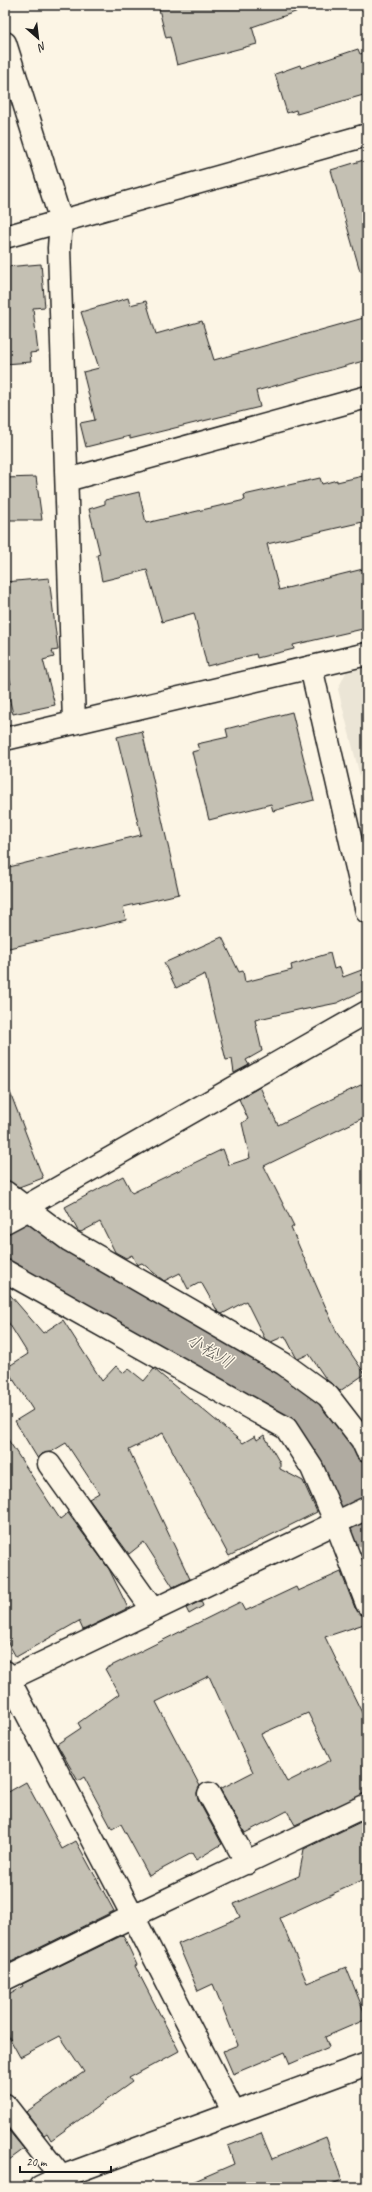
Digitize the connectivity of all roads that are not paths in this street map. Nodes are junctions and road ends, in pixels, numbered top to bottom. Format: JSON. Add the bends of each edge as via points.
{"nodes":[{"id":1,"x":5,"y":43,"type":"edge"},
{"id":2,"x":367,"y":135,"type":"edge"},
{"id":3,"x":61,"y":221,"type":"junction"},
{"id":4,"x":5,"y":237,"type":"edge"},
{"id":5,"x":367,"y":397,"type":"edge"},
{"id":6,"x":66,"y":480,"type":"junction"},
{"id":7,"x":367,"y":654,"type":"edge"},
{"id":8,"x":311,"y":667,"type":"junction"},
{"id":9,"x":74,"y":723,"type":"junction"},
{"id":10,"x":5,"y":739,"type":"edge"},
{"id":11,"x":367,"y":912,"type":"edge"},
{"id":12,"x":367,"y":1012,"type":"edge"},
{"id":13,"x":5,"y":1192,"type":"edge"},
{"id":14,"x":17,"y":1214,"type":"edge"},
{"id":15,"x":5,"y":1271,"type":"edge"},
{"id":16,"x":367,"y":1451,"type":"edge"},
{"id":17,"x":49,"y":1464,"type":"dead end"},
{"id":18,"x":367,"y":1508,"type":"edge"},
{"id":19,"x":336,"y":1523,"type":"junction"},
{"id":20,"x":367,"y":1604,"type":"edge"},
{"id":21,"x":153,"y":1610,"type":"junction"},
{"id":22,"x":6,"y":1678,"type":"edge"},
{"id":23,"x":209,"y":1794,"type":"dead end"},
{"id":24,"x":367,"y":1806,"type":"edge"},
{"id":25,"x":247,"y":1863,"type":"junction"},
{"id":26,"x":133,"y":1916,"type":"junction"},
{"id":27,"x":5,"y":1979,"type":"edge"},
{"id":28,"x":367,"y":2064,"type":"edge"},
{"id":29,"x":5,"y":2104,"type":"edge"},
{"id":30,"x":234,"y":2113,"type":"junction"},
{"id":31,"x":65,"y":2182,"type":"edge"},
{"id":32,"x":40,"y":2187,"type":"edge"}],
"edges":[{"from":1,"to":3,"type":"street"},
{"from":2,"to":3,"type":"street"},
{"from":3,"to":4,"type":"street"},
{"from":3,"to":6,"type":"street","via":[[59,248]]},
{"from":5,"to":6,"type":"street"},
{"from":6,"to":9,"type":"street"},
{"from":7,"to":8,"type":"street"},
{"from":8,"to":9,"type":"street"},
{"from":8,"to":11,"type":"street"},
{"from":9,"to":10,"type":"street"},
{"from":12,"to":14,"type":"street"},
{"from":13,"to":14,"type":"street"},
{"from":14,"to":16,"type":"street","via":[[69,1240],[284,1364],[328,1396],[362,1440]]},
{"from":15,"to":19,"type":"street","via":[[286,1428],[312,1468]]},
{"from":17,"to":21,"type":"street"},
{"from":18,"to":19,"type":"street"},
{"from":19,"to":20,"type":"street"},
{"from":19,"to":21,"type":"street"},
{"from":21,"to":22,"type":"street"},
{"from":22,"to":26,"type":"street"},
{"from":23,"to":25,"type":"street"},
{"from":24,"to":25,"type":"street"},
{"from":25,"to":26,"type":"street"},
{"from":26,"to":27,"type":"street"},
{"from":26,"to":30,"type":"street"},
{"from":28,"to":30,"type":"street"},
{"from":29,"to":31,"type":"street"},
{"from":30,"to":31,"type":"street"},
{"from":31,"to":32,"type":"street"}]}
